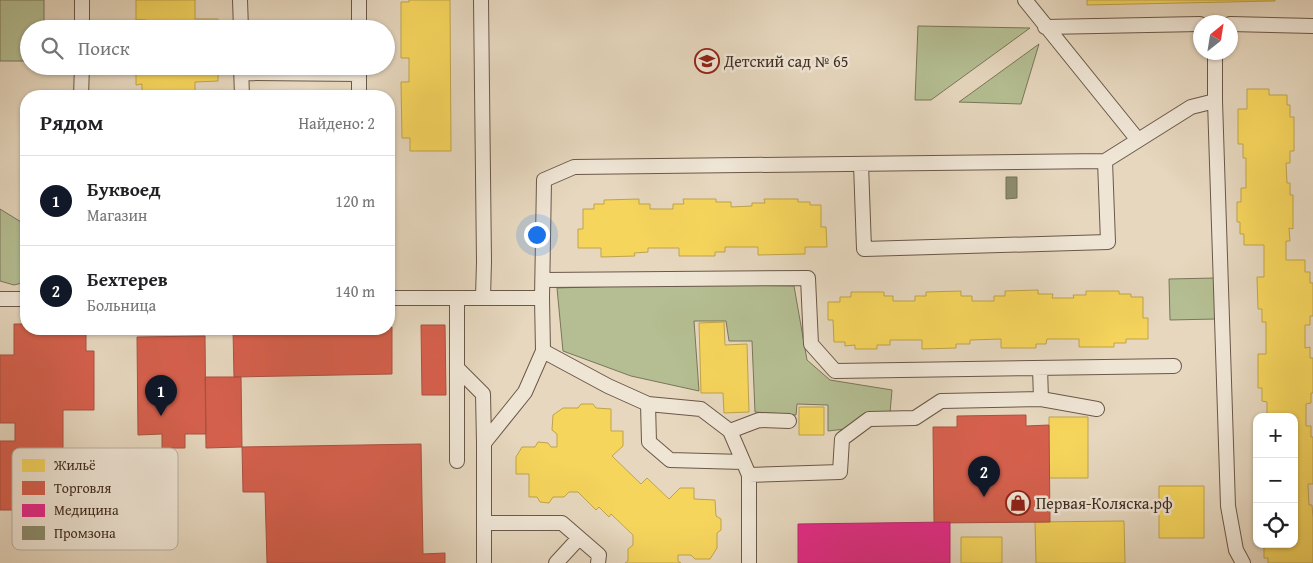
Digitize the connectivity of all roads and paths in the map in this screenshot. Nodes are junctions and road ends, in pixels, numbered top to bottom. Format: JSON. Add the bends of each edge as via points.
{"nodes":[{"id":1,"x":82,"y":0,"type":"edge"},
{"id":2,"x":240,"y":0,"type":"edge"},
{"id":3,"x":359,"y":0,"type":"edge"},
{"id":4,"x":481,"y":0,"type":"edge"},
{"id":5,"x":1025,"y":0,"type":"edge"},
{"id":6,"x":82,"y":20,"type":"edge"},
{"id":7,"x":241,"y":20,"type":"edge"},
{"id":8,"x":359,"y":20,"type":"edge"},
{"id":9,"x":1193,"y":24,"type":"edge"},
{"id":10,"x":1238,"y":24,"type":"edge"},
{"id":11,"x":1313,"y":26,"type":"edge"},
{"id":12,"x":1045,"y":27,"type":"junction"},
{"id":13,"x":1215,"y":60,"type":"edge"},
{"id":14,"x":82,"y":75,"type":"edge"},
{"id":15,"x":241,"y":75,"type":"edge"},
{"id":16,"x":359,"y":75,"type":"edge"},
{"id":17,"x":82,"y":90,"type":"edge"},
{"id":18,"x":242,"y":90,"type":"edge"},
{"id":19,"x":359,"y":90,"type":"edge"},
{"id":20,"x":1215,"y":102,"type":"junction"},
{"id":21,"x":1138,"y":140,"type":"junction"},
{"id":22,"x":1105,"y":161,"type":"junction"},
{"id":23,"x":861,"y":164,"type":"junction"},
{"id":24,"x":543,"y":280,"type":"junction"},
{"id":25,"x":395,"y":298,"type":"edge"},
{"id":26,"x":457,"y":298,"type":"junction"},
{"id":27,"x":482,"y":298,"type":"junction"},
{"id":28,"x":542,"y":298,"type":"junction"},
{"id":29,"x":0,"y":299,"type":"edge"},
{"id":30,"x":20,"y":299,"type":"edge"},
{"id":31,"x":543,"y":351,"type":"junction"},
{"id":32,"x":1174,"y":366,"type":"dead end"},
{"id":33,"x":457,"y":368,"type":"junction"},
{"id":34,"x":1040,"y":368,"type":"junction"},
{"id":35,"x":1041,"y":398,"type":"junction"},
{"id":36,"x":648,"y":404,"type":"junction"},
{"id":37,"x":1096,"y":409,"type":"dead end"},
{"id":38,"x":789,"y":421,"type":"dead end"},
{"id":39,"x":730,"y":431,"type":"junction"},
{"id":40,"x":484,"y":442,"type":"junction"},
{"id":41,"x":457,"y":461,"type":"dead end"},
{"id":42,"x":746,"y":469,"type":"junction"},
{"id":43,"x":484,"y":523,"type":"junction"},
{"id":44,"x":579,"y":538,"type":"junction"},
{"id":45,"x":484,"y":563,"type":"edge"},
{"id":46,"x":556,"y":563,"type":"edge"},
{"id":47,"x":598,"y":563,"type":"edge"},
{"id":48,"x":748,"y":563,"type":"edge"},
{"id":49,"x":1243,"y":563,"type":"edge"}],
"edges":[{"from":1,"to":6,"type":"lane"},
{"from":2,"to":7,"type":"lane"},
{"from":3,"to":8,"type":"lane"},
{"from":4,"to":27,"type":"lane"},
{"from":5,"to":12,"type":"lane"},
{"from":9,"to":12,"type":"lane"},
{"from":10,"to":11,"type":"lane"},
{"from":12,"to":21,"type":"lane"},
{"from":13,"to":20,"type":"lane"},
{"from":14,"to":17,"type":"lane"},
{"from":15,"to":18,"type":"lane"},
{"from":16,"to":19,"type":"lane"},
{"from":20,"to":21,"type":"lane","via":[[1191,107]]},
{"from":20,"to":49,"type":"lane","via":[[1228,506],[1236,550]]},
{"from":21,"to":22,"type":"lane"},
{"from":22,"to":23,"type":"lane"},
{"from":22,"to":23,"type":"lane","via":[[1108,242],[864,249]]},
{"from":23,"to":24,"type":"lane","via":[[574,167],[544,180]]},
{"from":24,"to":28,"type":"lane"},
{"from":24,"to":34,"type":"lane","via":[[808,278],[811,344],[835,371]]},
{"from":25,"to":26,"type":"lane"},
{"from":26,"to":27,"type":"lane"},
{"from":26,"to":33,"type":"lane"},
{"from":27,"to":28,"type":"lane"},
{"from":28,"to":31,"type":"lane"},
{"from":29,"to":30,"type":"lane"},
{"from":31,"to":36,"type":"lane"},
{"from":31,"to":40,"type":"lane","via":[[525,392]]},
{"from":32,"to":34,"type":"lane"},
{"from":33,"to":40,"type":"lane","via":[[483,394]]},
{"from":33,"to":41,"type":"lane"},
{"from":34,"to":35,"type":"lane"},
{"from":35,"to":37,"type":"lane"},
{"from":35,"to":42,"type":"lane","via":[[941,401],[915,418],[869,419],[842,439],[840,472]]},
{"from":36,"to":39,"type":"lane","via":[[701,409]]},
{"from":36,"to":42,"type":"lane","via":[[649,442],[670,460]]},
{"from":38,"to":39,"type":"lane","via":[[759,420]]},
{"from":39,"to":42,"type":"lane"},
{"from":40,"to":43,"type":"lane"},
{"from":42,"to":48,"type":"lane"},
{"from":43,"to":44,"type":"lane","via":[[562,522]]},
{"from":43,"to":45,"type":"lane"},
{"from":44,"to":46,"type":"lane"},
{"from":44,"to":47,"type":"lane","via":[[598,556]]}]}
